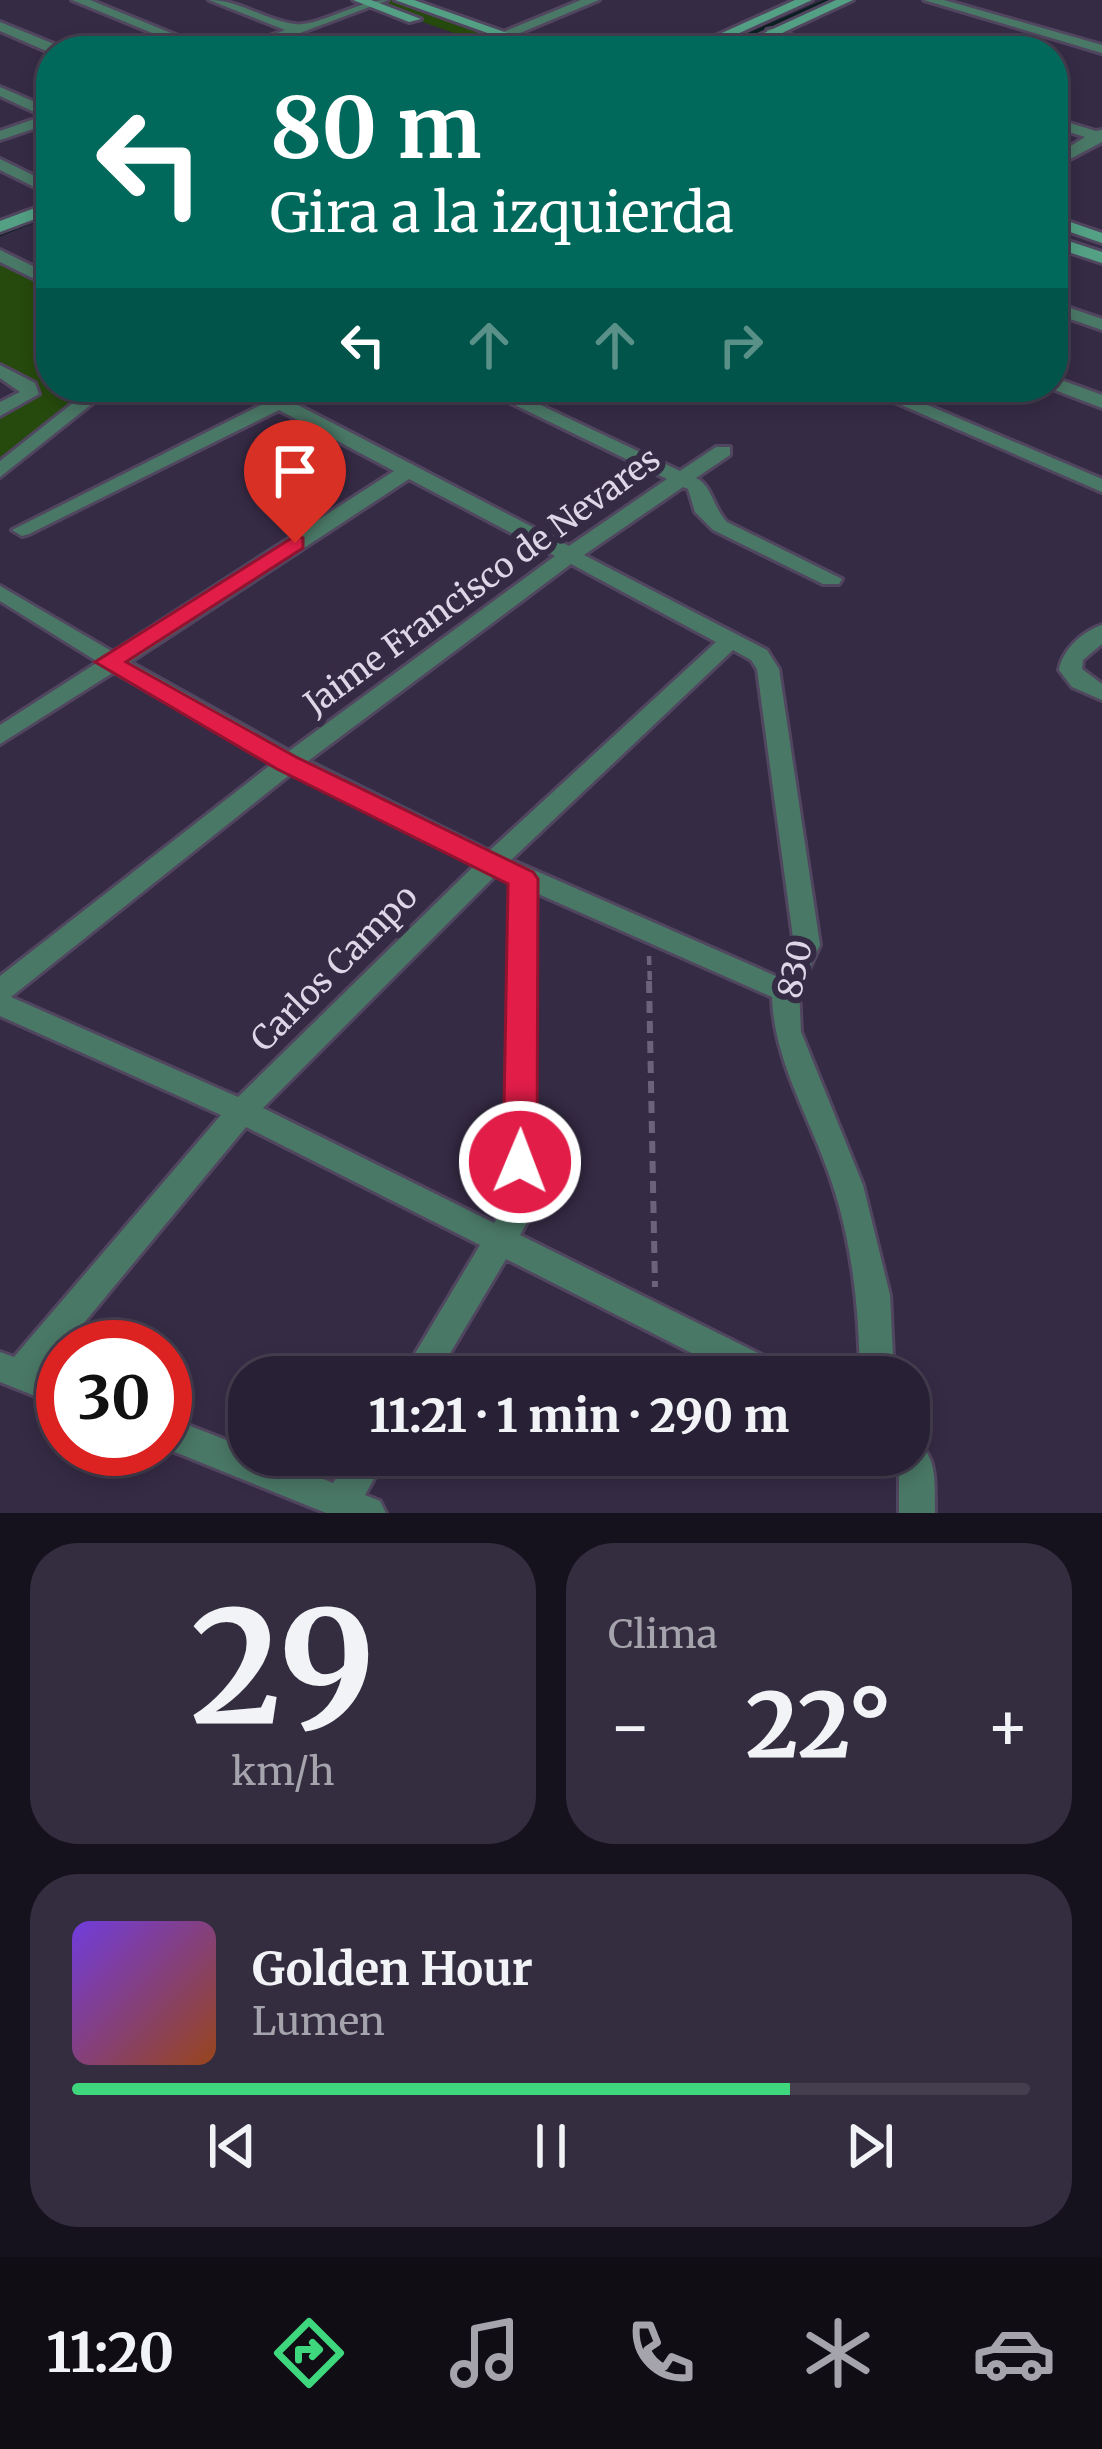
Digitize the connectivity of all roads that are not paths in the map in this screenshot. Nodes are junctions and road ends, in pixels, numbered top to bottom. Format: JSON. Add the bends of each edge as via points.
{"nodes":[{"id":1,"x":78,"y":0,"type":"edge"},
{"id":2,"x":215,"y":0,"type":"edge"},
{"id":3,"x":400,"y":0,"type":"edge"},
{"id":4,"x":593,"y":0,"type":"edge"},
{"id":5,"x":806,"y":0,"type":"edge"},
{"id":6,"x":847,"y":0,"type":"edge"},
{"id":7,"x":930,"y":0,"type":"edge"},
{"id":8,"x":370,"y":1,"type":"edge"},
{"id":9,"x":0,"y":26,"type":"edge"},
{"id":10,"x":297,"y":30,"type":"junction"},
{"id":11,"x":772,"y":33,"type":"junction"},
{"id":12,"x":170,"y":36,"type":"edge"},
{"id":13,"x":280,"y":36,"type":"edge"},
{"id":14,"x":482,"y":36,"type":"edge"},
{"id":15,"x":488,"y":36,"type":"edge"},
{"id":16,"x":519,"y":36,"type":"edge"},
{"id":17,"x":723,"y":36,"type":"edge"},
{"id":18,"x":765,"y":36,"type":"edge"},
{"id":19,"x":782,"y":36,"type":"edge"},
{"id":20,"x":1056,"y":36,"type":"edge"},
{"id":21,"x":1068,"y":39,"type":"edge"},
{"id":22,"x":36,"y":41,"type":"edge"},
{"id":23,"x":1102,"y":49,"type":"edge"},
{"id":24,"x":0,"y":91,"type":"edge"},
{"id":25,"x":36,"y":109,"type":"edge"},
{"id":26,"x":36,"y":122,"type":"edge"},
{"id":27,"x":1068,"y":126,"type":"edge"},
{"id":28,"x":0,"y":136,"type":"edge"},
{"id":29,"x":1101,"y":136,"type":"edge"},
{"id":30,"x":1068,"y":155,"type":"edge"},
{"id":31,"x":0,"y":164,"type":"edge"},
{"id":32,"x":36,"y":182,"type":"edge"},
{"id":33,"x":36,"y":213,"type":"edge"},
{"id":34,"x":1068,"y":226,"type":"edge"},
{"id":35,"x":0,"y":227,"type":"edge"},
{"id":36,"x":36,"y":231,"type":"edge"},
{"id":37,"x":1102,"y":238,"type":"edge"},
{"id":38,"x":0,"y":244,"type":"edge"},
{"id":39,"x":1068,"y":246,"type":"edge"},
{"id":40,"x":0,"y":255,"type":"edge"},
{"id":41,"x":1102,"y":258,"type":"edge"},
{"id":42,"x":36,"y":275,"type":"edge"},
{"id":43,"x":1068,"y":313,"type":"edge"},
{"id":44,"x":1102,"y":325,"type":"edge"},
{"id":45,"x":0,"y":370,"type":"edge"},
{"id":46,"x":1068,"y":389,"type":"edge"},
{"id":47,"x":85,"y":402,"type":"edge"},
{"id":48,"x":904,"y":402,"type":"edge"},
{"id":49,"x":1102,"y":402,"type":"edge"},
{"id":50,"x":281,"y":403,"type":"joint"},
{"id":51,"x":519,"y":403,"type":"edge"},
{"id":52,"x":0,"y":410,"type":"edge"},
{"id":53,"x":723,"y":451,"type":"dead end"},
{"id":54,"x":0,"y":471,"type":"edge"},
{"id":55,"x":407,"y":472,"type":"junction"},
{"id":56,"x":681,"y":478,"type":"junction"},
{"id":57,"x":1102,"y":486,"type":"edge"},
{"id":58,"x":22,"y":530,"type":"dead end"},
{"id":59,"x":565,"y":555,"type":"junction"},
{"id":60,"x":832,"y":579,"type":"dead end"},
{"id":61,"x":0,"y":592,"type":"edge"},
{"id":62,"x":1102,"y":632,"type":"edge"},
{"id":63,"x":730,"y":641,"type":"junction"},
{"id":64,"x":108,"y":662,"type":"junction"},
{"id":65,"x":1102,"y":693,"type":"edge"},
{"id":66,"x":0,"y":736,"type":"edge"},
{"id":67,"x":286,"y":763,"type":"junction"},
{"id":68,"x":490,"y":865,"type":"junction"},
{"id":69,"x":523,"y":879,"type":"junction"},
{"id":70,"x":0,"y":991,"type":"edge"},
{"id":71,"x":785,"y":991,"type":"junction"},
{"id":72,"x":0,"y":1004,"type":"edge"},
{"id":73,"x":242,"y":1111,"type":"junction"},
{"id":74,"x":503,"y":1238,"type":"junction"},
{"id":75,"x":431,"y":1356,"type":"edge"},
{"id":76,"x":731,"y":1356,"type":"edge"},
{"id":77,"x":876,"y":1356,"type":"edge"},
{"id":78,"x":10,"y":1371,"type":"edge"},
{"id":79,"x":192,"y":1443,"type":"edge"},
{"id":80,"x":364,"y":1476,"type":"edge"},
{"id":81,"x":914,"y":1476,"type":"edge"},
{"id":82,"x":355,"y":1508,"type":"edge"},
{"id":83,"x":917,"y":1513,"type":"edge"}],
"edges":[{"from":1,"to":12,"type":"street"},
{"from":2,"to":10,"type":"street"},
{"from":3,"to":15,"type":"main road"},
{"from":4,"to":16,"type":"street"},
{"from":5,"to":17,"type":"main road"},
{"from":6,"to":11,"type":"main road"},
{"from":7,"to":20,"type":"street"},
{"from":8,"to":10,"type":"street"},
{"from":8,"to":14,"type":"main road"},
{"from":9,"to":22,"type":"street"},
{"from":10,"to":13,"type":"street"},
{"from":11,"to":18,"type":"main road"},
{"from":11,"to":19,"type":"street"},
{"from":21,"to":23,"type":"street"},
{"from":24,"to":25,"type":"street"},
{"from":26,"to":28,"type":"street"},
{"from":27,"to":29,"type":"street"},
{"from":29,"to":30,"type":"street"},
{"from":31,"to":32,"type":"street"},
{"from":33,"to":35,"type":"main road"},
{"from":34,"to":37,"type":"main road"},
{"from":36,"to":38,"type":"main road"},
{"from":39,"to":41,"type":"main road"},
{"from":40,"to":42,"type":"street"},
{"from":43,"to":44,"type":"street"},
{"from":45,"to":52,"type":"street","via":[[30,394]]},
{"from":46,"to":49,"type":"street"},
{"from":47,"to":54,"type":"street"},
{"from":48,"to":57,"type":"street"},
{"from":50,"to":55,"type":"street","name":"830"},
{"from":50,"to":58,"type":"street"},
{"from":51,"to":56,"type":"street"},
{"from":53,"to":56,"type":"street","name":"Jaime Francisco de Nevares"},
{"from":55,"to":59,"type":"street","name":"830"},
{"from":55,"to":64,"type":"street"},
{"from":56,"to":59,"type":"street","name":"Jaime Francisco de Nevares"},
{"from":56,"to":60,"type":"street","via":[[697,486],[705,512],[720,526]]},
{"from":59,"to":63,"type":"street","name":"830"},
{"from":59,"to":67,"type":"street","name":"Jaime Francisco de Nevares"},
{"from":61,"to":64,"type":"street"},
{"from":62,"to":65,"type":"street","via":[[1072,658],[1070,670]]},
{"from":63,"to":68,"type":"street","name":"Carlos Campo"},
{"from":63,"to":71,"type":"street","name":"830","via":[[768,669],[807,945]]},
{"from":64,"to":66,"type":"street"},
{"from":64,"to":67,"type":"street"},
{"from":67,"to":68,"type":"street"},
{"from":67,"to":70,"type":"street","name":"Jaime Francisco de Nevares"},
{"from":68,"to":69,"type":"street"},
{"from":68,"to":73,"type":"street","name":"Carlos Campo"},
{"from":69,"to":71,"type":"street"},
{"from":69,"to":74,"type":"street","via":[[519,1209]]},
{"from":71,"to":77,"type":"street","name":"830","via":[[787,1032],[854,1207],[874,1295]]},
{"from":72,"to":73,"type":"street"},
{"from":73,"to":74,"type":"street"},
{"from":73,"to":78,"type":"street","name":"Carlos Campo"},
{"from":74,"to":75,"type":"street"},
{"from":74,"to":76,"type":"street"},
{"from":79,"to":82,"type":"street"},
{"from":80,"to":82,"type":"street"},
{"from":81,"to":83,"type":"street"}]}
